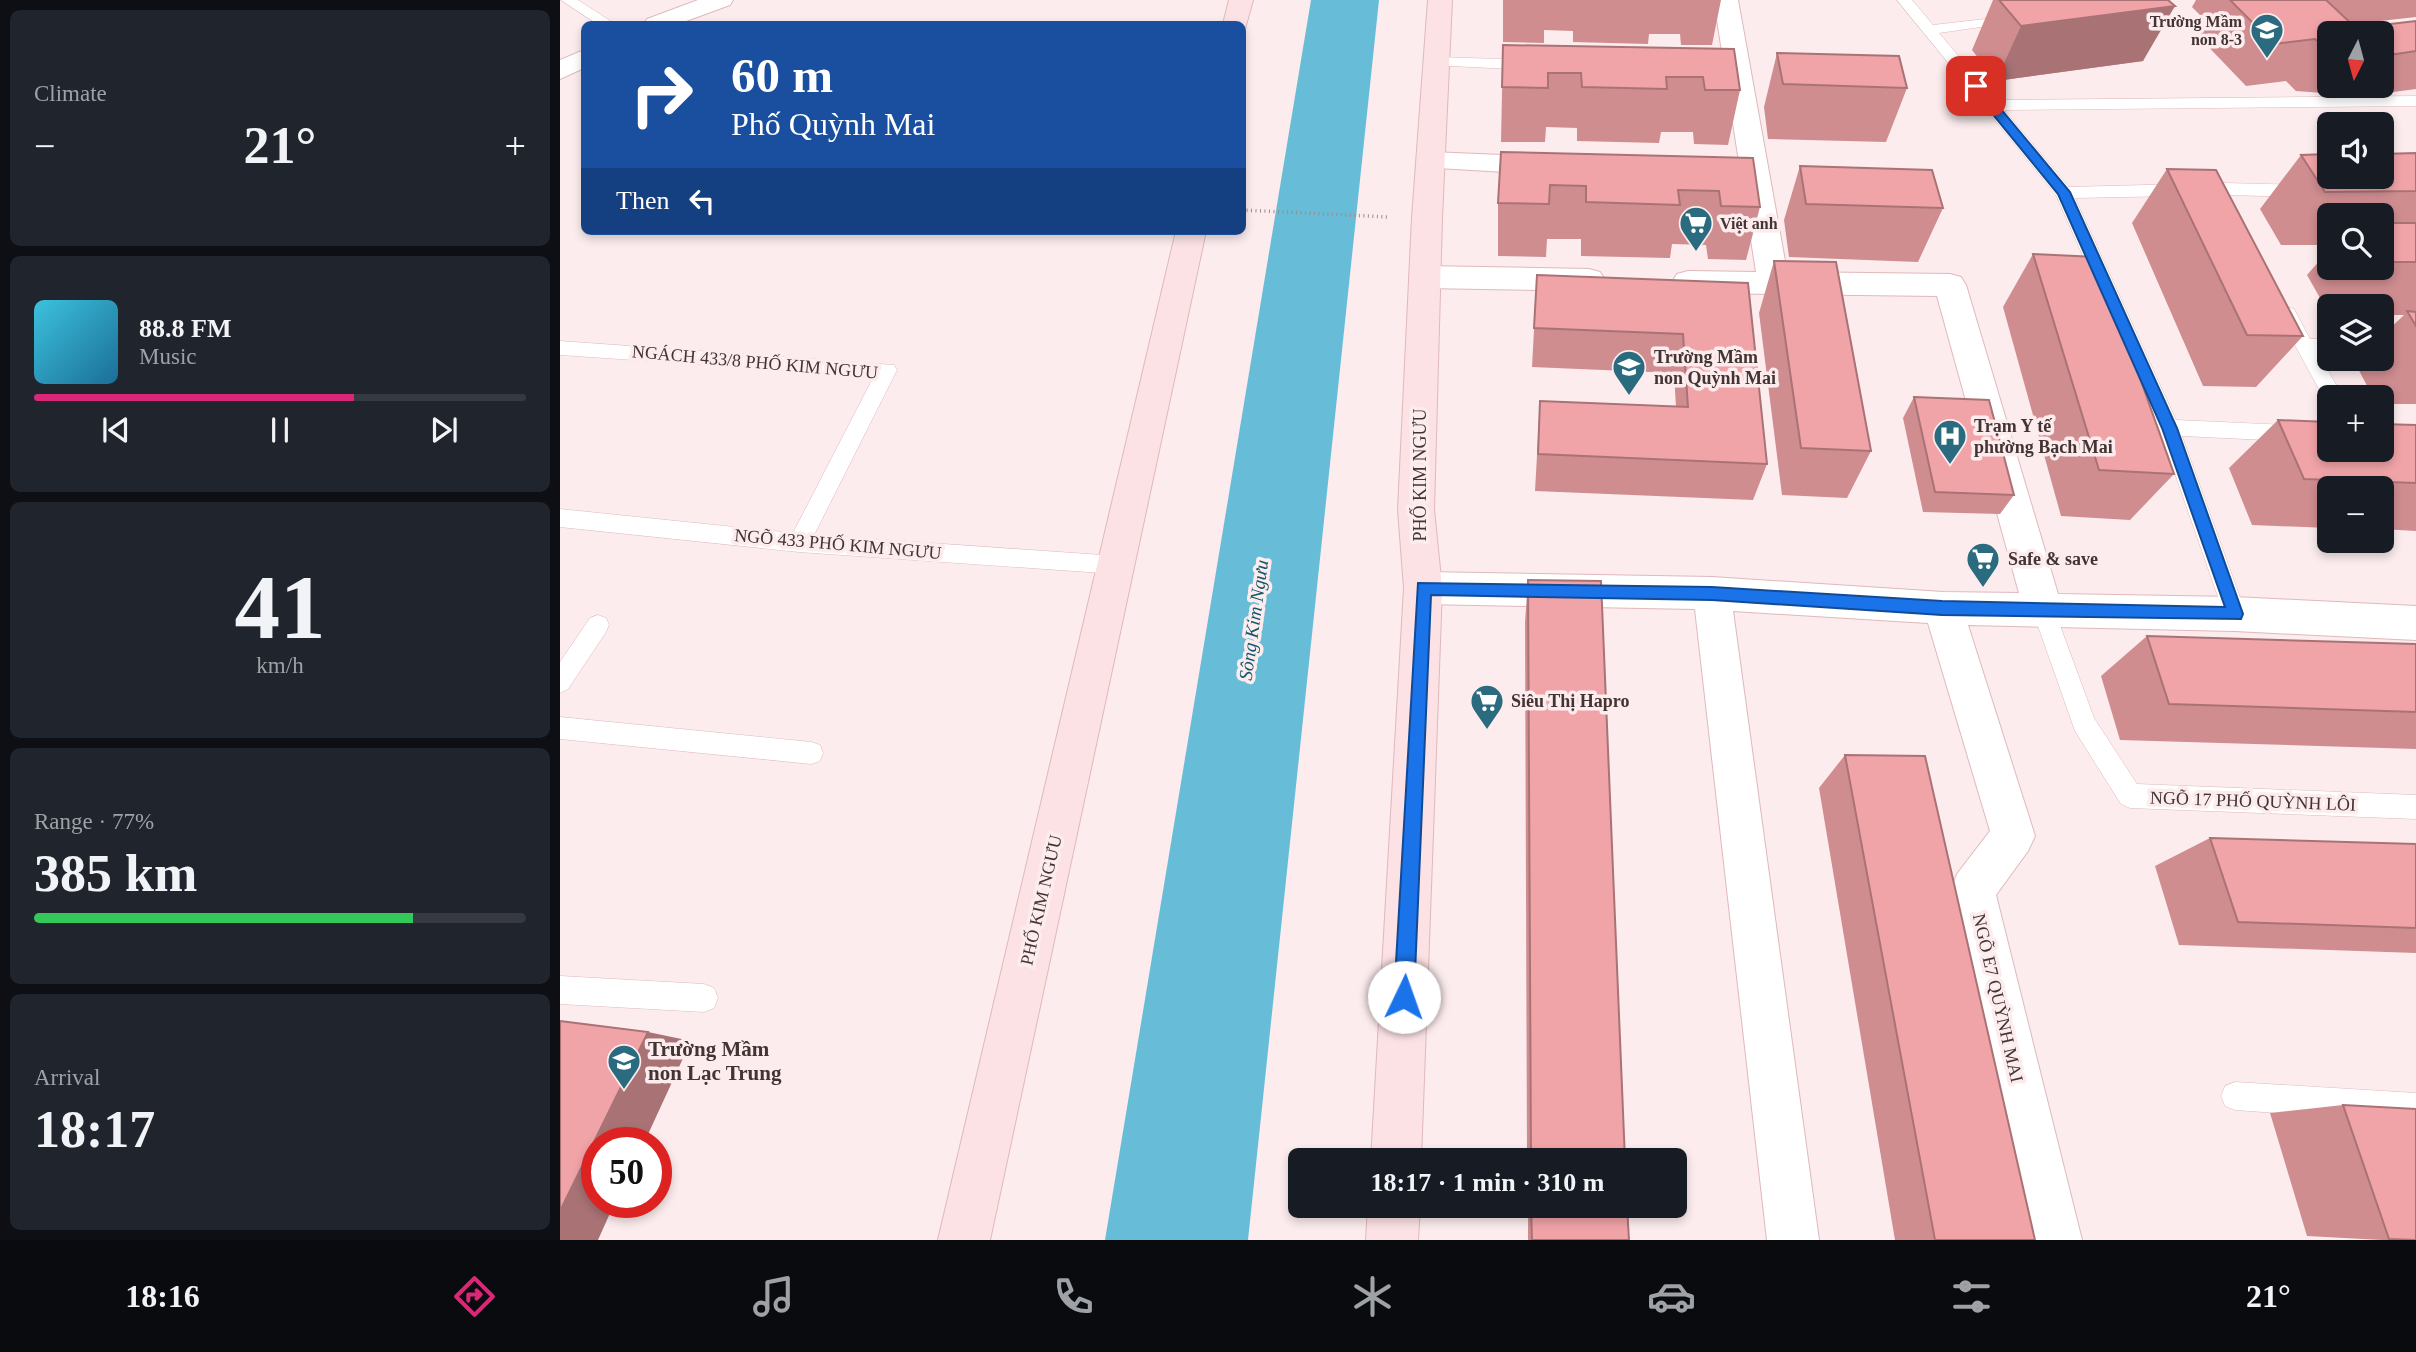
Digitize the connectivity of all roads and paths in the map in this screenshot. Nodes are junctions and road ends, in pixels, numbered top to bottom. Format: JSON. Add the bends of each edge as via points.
{"nodes":[{"id":1,"x":568,"y":0,"type":"edge"},
{"id":2,"x":721,"y":0,"type":"edge"},
{"id":3,"x":1241,"y":0,"type":"edge"},
{"id":4,"x":1440,"y":0,"type":"edge"},
{"id":5,"x":1726,"y":0,"type":"edge"},
{"id":6,"x":1905,"y":0,"type":"edge"},
{"id":7,"x":2024,"y":16,"type":"edge"},
{"id":8,"x":602,"y":21,"type":"edge"},
{"id":9,"x":664,"y":21,"type":"edge"},
{"id":10,"x":1237,"y":21,"type":"edge"},
{"id":11,"x":1928,"y":30,"type":"junction"},
{"id":12,"x":581,"y":60,"type":"edge"},
{"id":13,"x":1436,"y":62,"type":"junction"},
{"id":14,"x":1548,"y":65,"type":"edge"},
{"id":15,"x":560,"y":71,"type":"edge"},
{"id":16,"x":2416,"y":101,"type":"edge"},
{"id":17,"x":1992,"y":105,"type":"junction"},
{"id":18,"x":1431,"y":161,"type":"junction"},
{"id":19,"x":1575,"y":166,"type":"edge"},
{"id":20,"x":2224,"y":189,"type":"junction"},
{"id":21,"x":2320,"y":191,"type":"edge"},
{"id":22,"x":2064,"y":192,"type":"junction"},
{"id":23,"x":1246,"y":209,"type":"edge"},
{"id":24,"x":2236,"y":214,"type":"edge"},
{"id":25,"x":1391,"y":217,"type":"dead end"},
{"id":26,"x":1190,"y":235,"type":"edge"},
{"id":27,"x":1424,"y":277,"type":"junction"},
{"id":28,"x":1612,"y":280,"type":"edge"},
{"id":29,"x":1665,"y":281,"type":"edge"},
{"id":30,"x":1773,"y":283,"type":"junction"},
{"id":31,"x":2279,"y":298,"type":"edge"},
{"id":32,"x":2303,"y":346,"type":"junction"},
{"id":33,"x":2317,"y":346,"type":"edge"},
{"id":34,"x":560,"y":348,"type":"edge"},
{"id":35,"x":2326,"y":385,"type":"edge"},
{"id":36,"x":2169,"y":428,"type":"junction"},
{"id":37,"x":2317,"y":434,"type":"edge"},
{"id":38,"x":560,"y":518,"type":"edge"},
{"id":39,"x":799,"y":543,"type":"junction"},
{"id":40,"x":1117,"y":565,"type":"junction"},
{"id":41,"x":1423,"y":588,"type":"junction"},
{"id":42,"x":1712,"y":593,"type":"junction"},
{"id":43,"x":1942,"y":608,"type":"junction"},
{"id":44,"x":2043,"y":609,"type":"junction"},
{"id":45,"x":2235,"y":614,"type":"junction"},
{"id":46,"x":2416,"y":623,"type":"edge"},
{"id":47,"x":598,"y":625,"type":"dead end"},
{"id":48,"x":560,"y":682,"type":"edge"},
{"id":49,"x":560,"y":728,"type":"edge"},
{"id":50,"x":811,"y":753,"type":"dead end"},
{"id":51,"x":2416,"y":807,"type":"edge"},
{"id":52,"x":560,"y":990,"type":"edge"},
{"id":53,"x":704,"y":998,"type":"dead end"},
{"id":54,"x":2235,"y":1096,"type":"dead end"},
{"id":55,"x":2416,"y":1108,"type":"edge"},
{"id":56,"x":1397,"y":1148,"type":"edge"},
{"id":57,"x":1393,"y":1218,"type":"edge"},
{"id":58,"x":964,"y":1240,"type":"edge"},
{"id":59,"x":1392,"y":1240,"type":"edge"},
{"id":60,"x":1793,"y":1240,"type":"edge"},
{"id":61,"x":2056,"y":1240,"type":"edge"}],
"edges":[{"from":1,"to":8,"type":"lane"},
{"from":2,"to":9,"type":"street"},
{"from":3,"to":10,"type":"main road"},
{"from":4,"to":13,"type":"main road","name":"PHỐ KIM NGƯU"},
{"from":5,"to":30,"type":"street","via":[[1741,172]]},
{"from":6,"to":11,"type":"lane"},
{"from":7,"to":11,"type":"lane"},
{"from":11,"to":17,"type":"lane"},
{"from":12,"to":15,"type":"street"},
{"from":13,"to":14,"type":"lane"},
{"from":13,"to":18,"type":"main road","name":"PHỐ KIM NGƯU"},
{"from":16,"to":17,"type":"lane"},
{"from":17,"to":22,"type":"lane"},
{"from":18,"to":19,"type":"street"},
{"from":18,"to":27,"type":"main road","name":"PHỐ KIM NGƯU"},
{"from":20,"to":21,"type":"lane"},
{"from":20,"to":22,"type":"lane"},
{"from":20,"to":24,"type":"lane"},
{"from":22,"to":36,"type":"lane"},
{"from":23,"to":25,"type":"path"},
{"from":26,"to":40,"type":"main road","name":"PHỐ KIM NGƯU"},
{"from":27,"to":28,"type":"street"},
{"from":27,"to":41,"type":"main road","name":"PHỐ KIM NGƯU","via":[[1416,510]]},
{"from":29,"to":30,"type":"street"},
{"from":30,"to":44,"type":"street","via":[[1950,285]]},
{"from":31,"to":32,"type":"lane"},
{"from":32,"to":33,"type":"lane"},
{"from":32,"to":35,"type":"lane"},
{"from":34,"to":39,"type":"lane","name":"NGÁCH 433/8 PHỐ KIM NGƯU","via":[[887,370]]},
{"from":36,"to":37,"type":"lane"},
{"from":36,"to":45,"type":"lane"},
{"from":38,"to":39,"type":"lane","name":"NGÕ 433 PHỐ KIM NGƯU"},
{"from":39,"to":40,"type":"lane","name":"NGÕ 433 PHỐ KIM NGƯU"},
{"from":40,"to":58,"type":"main road","name":"PHỐ KIM NGƯU"},
{"from":41,"to":42,"type":"street"},
{"from":41,"to":56,"type":"main road","name":"PHỐ KIM NGƯU"},
{"from":42,"to":43,"type":"street"},
{"from":42,"to":60,"type":"street"},
{"from":43,"to":44,"type":"street"},
{"from":43,"to":61,"type":"street","name":"NGÕ E7 QUỲNH MAI","via":[[2013,836],[1973,890]]},
{"from":44,"to":45,"type":"street"},
{"from":44,"to":51,"type":"lane","name":"NGÕ 17 PHỐ QUỲNH LÔI","via":[[2084,723],[2130,796]]},
{"from":45,"to":46,"type":"street"},
{"from":47,"to":48,"type":"lane"},
{"from":49,"to":50,"type":"lane"},
{"from":52,"to":53,"type":"lane"},
{"from":54,"to":55,"type":"lane"},
{"from":57,"to":59,"type":"main road"}]}
